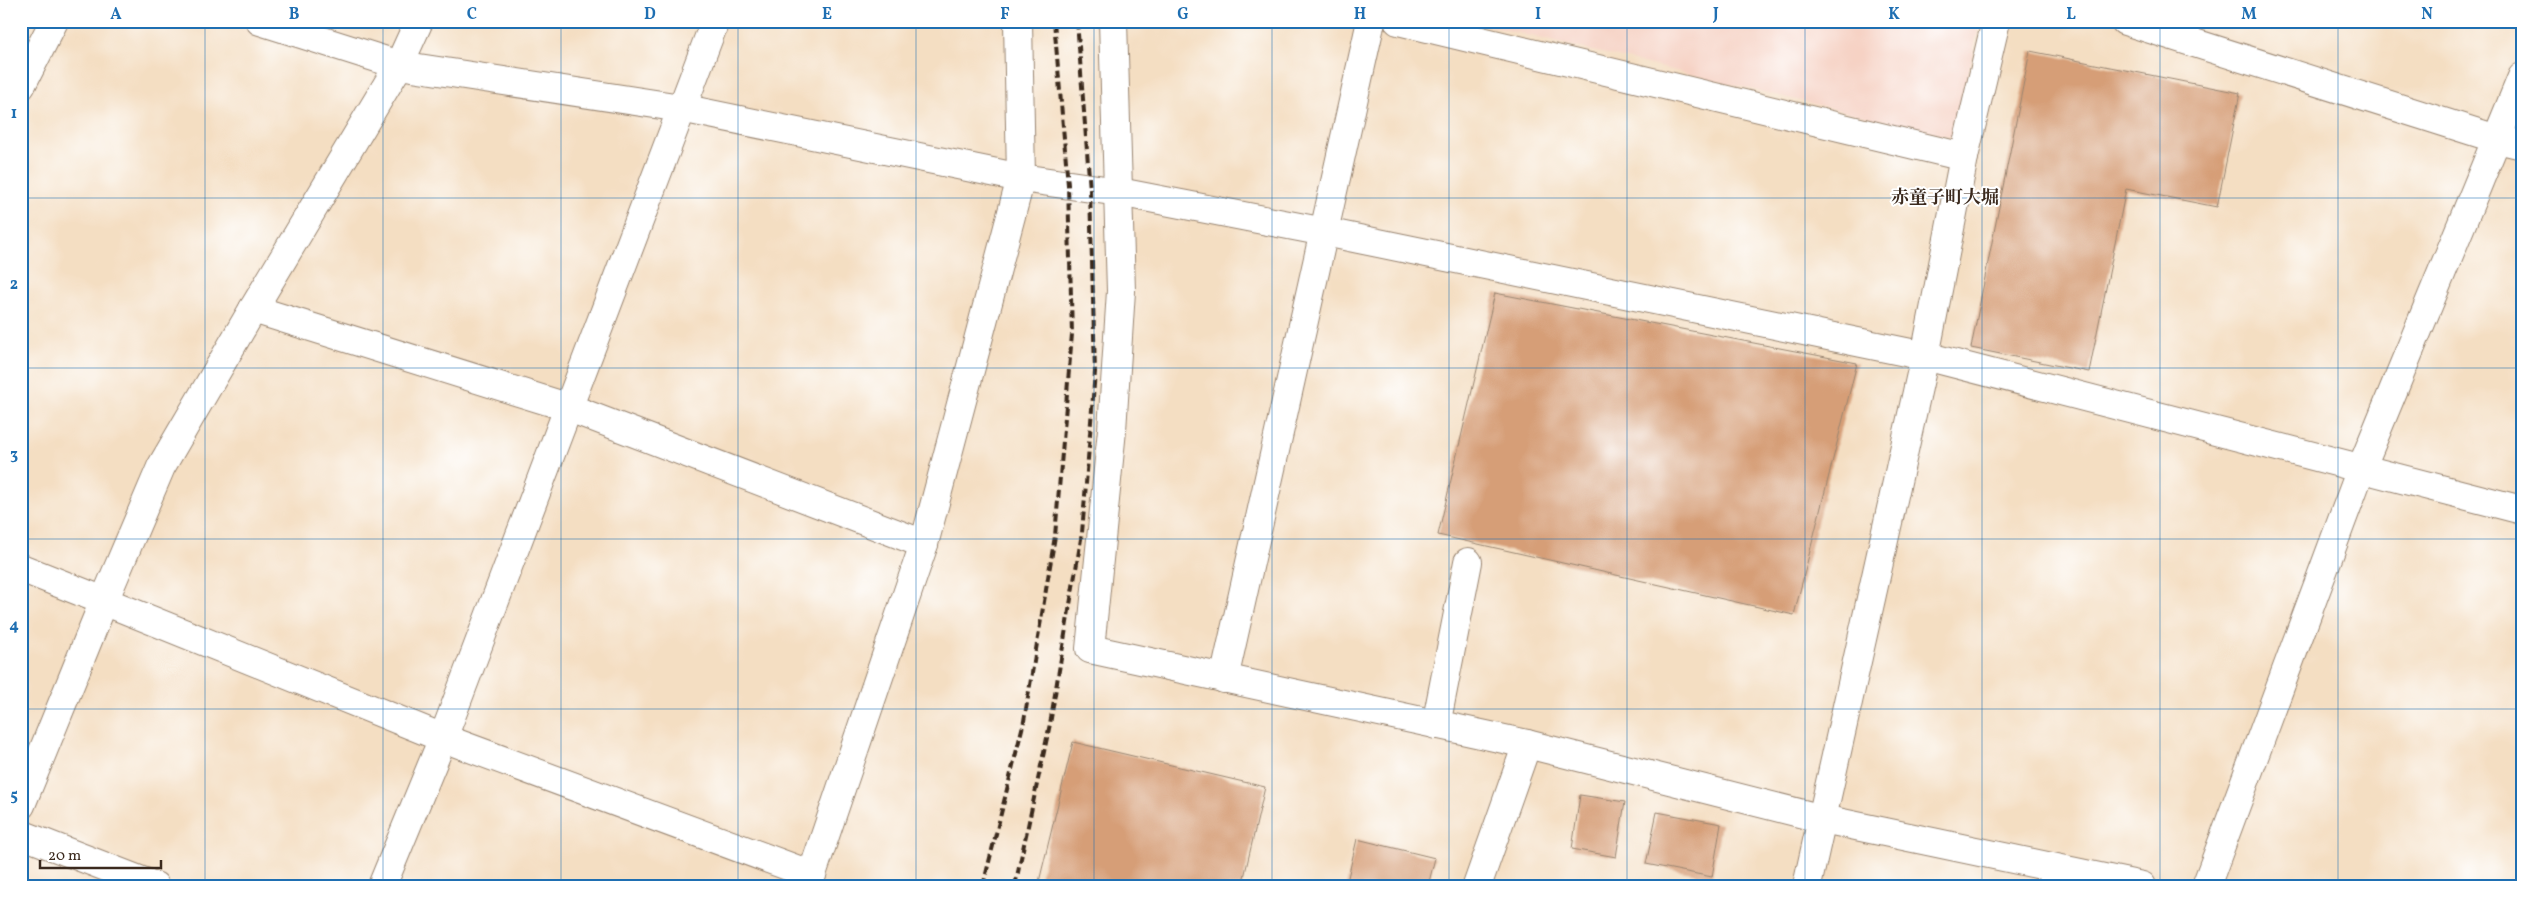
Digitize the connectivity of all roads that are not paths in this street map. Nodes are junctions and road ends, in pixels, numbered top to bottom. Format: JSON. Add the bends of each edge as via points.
{"nodes":[{"id":1,"x":54,"y":21,"type":"edge"},
{"id":2,"x":260,"y":21,"type":"edge"},
{"id":3,"x":419,"y":21,"type":"edge"},
{"id":4,"x":715,"y":21,"type":"edge"},
{"id":5,"x":1018,"y":21,"type":"edge"},
{"id":6,"x":1113,"y":21,"type":"edge"},
{"id":7,"x":1371,"y":21,"type":"edge"},
{"id":8,"x":1398,"y":21,"type":"edge"},
{"id":9,"x":1996,"y":21,"type":"edge"},
{"id":10,"x":2125,"y":21,"type":"edge"},
{"id":11,"x":400,"y":65,"type":"junction"},
{"id":12,"x":2522,"y":76,"type":"edge"},
{"id":13,"x":21,"y":86,"type":"edge"},
{"id":14,"x":681,"y":108,"type":"junction"},
{"id":15,"x":2510,"y":142,"type":"edge"},
{"id":16,"x":1964,"y":157,"type":"junction"},
{"id":17,"x":1020,"y":178,"type":"junction"},
{"id":18,"x":1119,"y":192,"type":"junction"},
{"id":19,"x":1325,"y":232,"type":"junction"},
{"id":20,"x":253,"y":309,"type":"junction"},
{"id":21,"x":1925,"y":356,"type":"junction"},
{"id":22,"x":567,"y":406,"type":"junction"},
{"id":23,"x":2361,"y":469,"type":"junction"},
{"id":24,"x":2522,"y":510,"type":"edge"},
{"id":25,"x":924,"y":544,"type":"junction"},
{"id":26,"x":1468,"y":562,"type":"dead end"},
{"id":27,"x":21,"y":568,"type":"edge"},
{"id":28,"x":104,"y":601,"type":"junction"},
{"id":29,"x":1224,"y":679,"type":"junction"},
{"id":30,"x":1436,"y":725,"type":"junction"},
{"id":31,"x":443,"y":738,"type":"junction"},
{"id":32,"x":1527,"y":744,"type":"junction"},
{"id":33,"x":21,"y":805,"type":"edge"},
{"id":34,"x":1823,"y":819,"type":"junction"},
{"id":35,"x":21,"y":834,"type":"edge"},
{"id":36,"x":810,"y":881,"type":"edge"},
{"id":37,"x":155,"y":886,"type":"edge"},
{"id":38,"x":382,"y":886,"type":"edge"},
{"id":39,"x":1477,"y":886,"type":"edge"},
{"id":40,"x":1807,"y":886,"type":"edge"},
{"id":41,"x":2142,"y":886,"type":"edge"},
{"id":42,"x":2206,"y":886,"type":"edge"}],
"edges":[{"from":1,"to":13,"type":"street"},
{"from":2,"to":11,"type":"street"},
{"from":3,"to":11,"type":"street"},
{"from":4,"to":14,"type":"street"},
{"from":5,"to":17,"type":"street"},
{"from":6,"to":18,"type":"street"},
{"from":7,"to":19,"type":"street"},
{"from":8,"to":16,"type":"street"},
{"from":9,"to":16,"type":"street"},
{"from":10,"to":15,"type":"street"},
{"from":11,"to":14,"type":"street"},
{"from":11,"to":20,"type":"street"},
{"from":12,"to":15,"type":"street"},
{"from":14,"to":17,"type":"street"},
{"from":14,"to":22,"type":"street"},
{"from":15,"to":23,"type":"street"},
{"from":16,"to":21,"type":"street"},
{"from":17,"to":18,"type":"street"},
{"from":17,"to":25,"type":"street"},
{"from":18,"to":19,"type":"street"},
{"from":18,"to":29,"type":"street","via":[[1121,291],[1112,430],[1090,649]]},
{"from":19,"to":21,"type":"street"},
{"from":19,"to":29,"type":"street"},
{"from":20,"to":22,"type":"street"},
{"from":20,"to":28,"type":"street","via":[[161,467]]},
{"from":21,"to":23,"type":"street"},
{"from":21,"to":34,"type":"street"},
{"from":22,"to":25,"type":"street"},
{"from":22,"to":31,"type":"street"},
{"from":23,"to":24,"type":"street"},
{"from":23,"to":42,"type":"street"},
{"from":25,"to":36,"type":"street"},
{"from":26,"to":30,"type":"street"},
{"from":27,"to":28,"type":"street"},
{"from":28,"to":31,"type":"street"},
{"from":28,"to":33,"type":"street"},
{"from":29,"to":30,"type":"street"},
{"from":30,"to":32,"type":"street"},
{"from":31,"to":36,"type":"street"},
{"from":31,"to":38,"type":"street"},
{"from":32,"to":34,"type":"street"},
{"from":32,"to":39,"type":"street"},
{"from":34,"to":40,"type":"street"},
{"from":34,"to":41,"type":"street"},
{"from":35,"to":37,"type":"street"}]}
